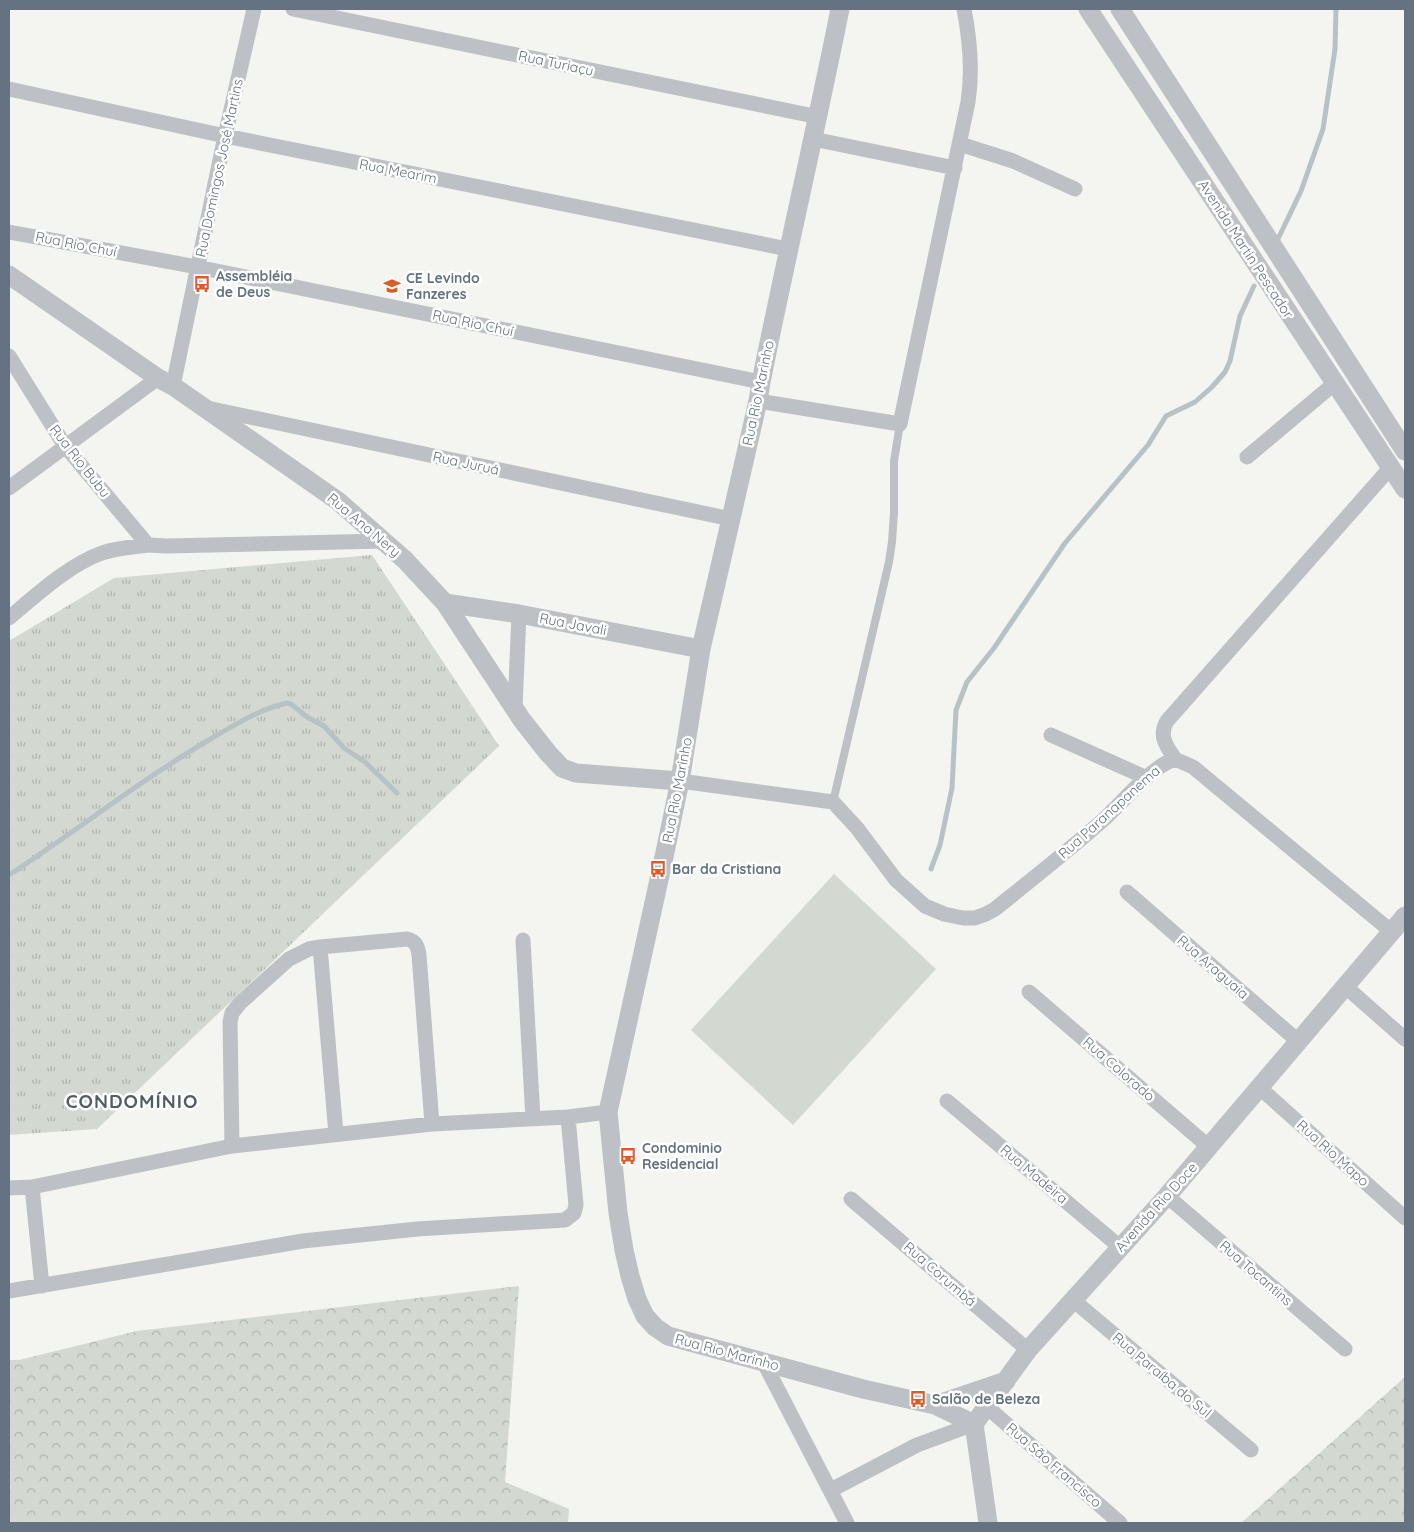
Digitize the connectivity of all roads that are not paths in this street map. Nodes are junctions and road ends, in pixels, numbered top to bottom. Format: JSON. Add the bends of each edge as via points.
{"nodes":[{"id":1,"x":254,"y":9,"type":"edge"},
{"id":2,"x":293,"y":9,"type":"edge"},
{"id":3,"x":840,"y":9,"type":"edge"},
{"id":4,"x":964,"y":9,"type":"edge"},
{"id":5,"x":1088,"y":9,"type":"edge"},
{"id":6,"x":1120,"y":9,"type":"edge"},
{"id":7,"x":9,"y":89,"type":"edge"},
{"id":8,"x":819,"y":117,"type":"junction"},
{"id":9,"x":225,"y":136,"type":"junction"},
{"id":10,"x":813,"y":139,"type":"junction"},
{"id":11,"x":960,"y":144,"type":"junction"},
{"id":12,"x":955,"y":168,"type":"junction"},
{"id":13,"x":1075,"y":189,"type":"dead end"},
{"id":14,"x":9,"y":232,"type":"edge"},
{"id":15,"x":788,"y":249,"type":"junction"},
{"id":16,"x":197,"y":267,"type":"junction"},
{"id":17,"x":9,"y":275,"type":"edge"},
{"id":18,"x":9,"y":356,"type":"edge"},
{"id":19,"x":166,"y":382,"type":"junction"},
{"id":20,"x":760,"y":382,"type":"junction"},
{"id":21,"x":1335,"y":383,"type":"junction"},
{"id":22,"x":758,"y":402,"type":"junction"},
{"id":23,"x":201,"y":407,"type":"junction"},
{"id":24,"x":900,"y":424,"type":"junction"},
{"id":25,"x":65,"y":446,"type":"junction"},
{"id":26,"x":1405,"y":452,"type":"edge"},
{"id":27,"x":1247,"y":457,"type":"dead end"},
{"id":28,"x":1391,"y":467,"type":"junction"},
{"id":29,"x":9,"y":488,"type":"edge"},
{"id":30,"x":1405,"y":489,"type":"edge"},
{"id":31,"x":731,"y":519,"type":"junction"},
{"id":32,"x":384,"y":541,"type":"junction"},
{"id":33,"x":148,"y":545,"type":"junction"},
{"id":34,"x":445,"y":602,"type":"junction"},
{"id":35,"x":519,"y":614,"type":"junction"},
{"id":36,"x":9,"y":618,"type":"edge"},
{"id":37,"x":701,"y":649,"type":"junction"},
{"id":38,"x":515,"y":708,"type":"junction"},
{"id":39,"x":1051,"y":735,"type":"dead end"},
{"id":40,"x":1175,"y":759,"type":"junction"},
{"id":41,"x":1147,"y":778,"type":"junction"},
{"id":42,"x":680,"y":781,"type":"junction"},
{"id":43,"x":833,"y":802,"type":"junction"},
{"id":44,"x":1127,"y":892,"type":"dead end"},
{"id":45,"x":1405,"y":916,"type":"edge"},
{"id":46,"x":1392,"y":932,"type":"junction"},
{"id":47,"x":523,"y":940,"type":"dead end"},
{"id":48,"x":320,"y":946,"type":"junction"},
{"id":49,"x":1346,"y":987,"type":"junction"},
{"id":50,"x":1029,"y":992,"type":"dead end"},
{"id":51,"x":1405,"y":1039,"type":"edge"},
{"id":52,"x":1299,"y":1042,"type":"junction"},
{"id":53,"x":1260,"y":1088,"type":"junction"},
{"id":54,"x":947,"y":1101,"type":"dead end"},
{"id":55,"x":608,"y":1112,"type":"junction"},
{"id":56,"x":568,"y":1117,"type":"junction"},
{"id":57,"x":532,"y":1119,"type":"junction"},
{"id":58,"x":432,"y":1124,"type":"junction"},
{"id":59,"x":336,"y":1134,"type":"junction"},
{"id":60,"x":232,"y":1146,"type":"junction"},
{"id":61,"x":1209,"y":1146,"type":"junction"},
{"id":62,"x":32,"y":1187,"type":"junction"},
{"id":63,"x":9,"y":1188,"type":"edge"},
{"id":64,"x":1166,"y":1196,"type":"junction"},
{"id":65,"x":851,"y":1199,"type":"dead end"},
{"id":66,"x":1405,"y":1218,"type":"edge"},
{"id":67,"x":1120,"y":1247,"type":"junction"},
{"id":68,"x":42,"y":1286,"type":"junction"},
{"id":69,"x":9,"y":1291,"type":"edge"},
{"id":70,"x":1073,"y":1300,"type":"junction"},
{"id":71,"x":1345,"y":1349,"type":"dead end"},
{"id":72,"x":1028,"y":1350,"type":"junction"},
{"id":73,"x":763,"y":1361,"type":"junction"},
{"id":74,"x":1006,"y":1381,"type":"junction"},
{"id":75,"x":935,"y":1405,"type":"junction"},
{"id":76,"x":988,"y":1407,"type":"junction"},
{"id":77,"x":974,"y":1424,"type":"junction"},
{"id":78,"x":1251,"y":1450,"type":"dead end"},
{"id":79,"x":831,"y":1490,"type":"junction"},
{"id":80,"x":847,"y":1523,"type":"edge"},
{"id":81,"x":988,"y":1523,"type":"edge"},
{"id":82,"x":1120,"y":1523,"type":"edge"}],
"edges":[{"from":1,"to":9,"type":"street","name":"Rua Domingos José Martins"},
{"from":2,"to":8,"type":"street","name":"Rua Turiaçu"},
{"from":3,"to":8,"type":"street","name":"Rua Rio Marinho"},
{"from":4,"to":11,"type":"street","via":[[971,72]]},
{"from":5,"to":21,"type":"street","name":"Avenida Martin Pescador"},
{"from":6,"to":26,"type":"street","name":"Avenida Martin Pescador"},
{"from":7,"to":9,"type":"street","name":"Rua Mearim"},
{"from":8,"to":10,"type":"street","name":"Rua Rio Marinho"},
{"from":9,"to":15,"type":"street","name":"Rua Mearim"},
{"from":9,"to":16,"type":"street","name":"Rua Domingos José Martins"},
{"from":10,"to":12,"type":"street"},
{"from":10,"to":15,"type":"street","name":"Rua Rio Marinho"},
{"from":11,"to":12,"type":"street"},
{"from":11,"to":13,"type":"street","via":[[1013,161]]},
{"from":12,"to":24,"type":"street"},
{"from":14,"to":16,"type":"street","name":"Rua Rio Chuí"},
{"from":15,"to":20,"type":"street","name":"Rua Rio Marinho"},
{"from":16,"to":19,"type":"street","name":"Rua Domingos José Martins"},
{"from":16,"to":20,"type":"street","name":"Rua Rio Chuí"},
{"from":17,"to":19,"type":"street","name":"Rua Ana Nery"},
{"from":18,"to":25,"type":"street","name":"Rua Rio Bubu"},
{"from":19,"to":23,"type":"street","name":"Rua Ana Nery"},
{"from":19,"to":25,"type":"street"},
{"from":20,"to":22,"type":"street","name":"Rua Rio Marinho"},
{"from":21,"to":27,"type":"street"},
{"from":21,"to":28,"type":"street","name":"Avenida Martin Pescador"},
{"from":22,"to":24,"type":"street"},
{"from":22,"to":31,"type":"street","name":"Rua Rio Marinho"},
{"from":23,"to":31,"type":"street","name":"Rua Juruá"},
{"from":23,"to":32,"type":"street","name":"Rua Ana Nery","via":[[338,501]]},
{"from":24,"to":43,"type":"lane","via":[[894,461],[894,512],[889,562]]},
{"from":25,"to":29,"type":"street"},
{"from":25,"to":33,"type":"street","name":"Rua Rio Bubu"},
{"from":28,"to":30,"type":"street","name":"Avenida Martin Pescador"},
{"from":28,"to":40,"type":"street","via":[[1167,721],[1163,739]]},
{"from":31,"to":37,"type":"street","name":"Rua Rio Marinho"},
{"from":32,"to":33,"type":"street"},
{"from":32,"to":34,"type":"street","name":"Rua Ana Nery"},
{"from":33,"to":36,"type":"street","via":[[104,552],[86,559]]},
{"from":34,"to":35,"type":"street","name":"Rua Javali"},
{"from":34,"to":38,"type":"street","name":"Rua Ana Nery"},
{"from":35,"to":37,"type":"street","name":"Rua Javali"},
{"from":35,"to":38,"type":"street"},
{"from":37,"to":42,"type":"street","name":"Rua Rio Marinho"},
{"from":38,"to":42,"type":"street","name":"Rua Ana Nery","via":[[562,768],[576,773]]},
{"from":39,"to":41,"type":"street"},
{"from":40,"to":41,"type":"street","name":"Rua Paranapanema","via":[[1162,764]]},
{"from":40,"to":46,"type":"street","name":"Rua Paranapanema","via":[[1193,768]]},
{"from":41,"to":43,"type":"street","name":"Rua Paranapanema","via":[[1101,822],[995,909],[975,918],[944,914],[925,906],[896,880]]},
{"from":42,"to":43,"type":"street"},
{"from":42,"to":55,"type":"street","name":"Rua Rio Marinho"},
{"from":44,"to":52,"type":"street","name":"Rua Araguaia"},
{"from":45,"to":46,"type":"street","name":"Avenida Rio Doce"},
{"from":46,"to":49,"type":"street","name":"Avenida Rio Doce"},
{"from":47,"to":57,"type":"street"},
{"from":48,"to":58,"type":"street","via":[[407,939],[416,944]]},
{"from":48,"to":59,"type":"street"},
{"from":48,"to":60,"type":"street","via":[[289,959],[232,1013],[229,1034]]},
{"from":49,"to":51,"type":"street"},
{"from":49,"to":52,"type":"street","name":"Avenida Rio Doce"},
{"from":50,"to":61,"type":"street","name":"Rua Colorado"},
{"from":52,"to":53,"type":"street","name":"Avenida Rio Doce"},
{"from":53,"to":61,"type":"street","name":"Avenida Rio Doce"},
{"from":53,"to":66,"type":"street","name":"Rua Rio Mapo"},
{"from":54,"to":67,"type":"street","name":"Rua Madeira"},
{"from":55,"to":56,"type":"street"},
{"from":55,"to":73,"type":"street","name":"Rua Rio Marinho","via":[[624,1250],[636,1298],[645,1316],[668,1336]]},
{"from":56,"to":57,"type":"street"},
{"from":56,"to":68,"type":"street","via":[[576,1205],[574,1214],[565,1220],[417,1229],[303,1241]]},
{"from":57,"to":58,"type":"street"},
{"from":58,"to":59,"type":"street"},
{"from":59,"to":60,"type":"street"},
{"from":60,"to":62,"type":"street"},
{"from":61,"to":64,"type":"street","name":"Avenida Rio Doce"},
{"from":62,"to":63,"type":"street"},
{"from":62,"to":68,"type":"street"},
{"from":64,"to":67,"type":"street","name":"Avenida Rio Doce"},
{"from":64,"to":71,"type":"street","name":"Rua Tocantins"},
{"from":65,"to":72,"type":"street","name":"Rua Corumbá"},
{"from":67,"to":70,"type":"street","name":"Avenida Rio Doce"},
{"from":68,"to":69,"type":"street"},
{"from":70,"to":72,"type":"street","name":"Avenida Rio Doce"},
{"from":70,"to":78,"type":"street","name":"Rua Paraíba do Sul"},
{"from":72,"to":74,"type":"street","name":"Avenida Rio Doce"},
{"from":73,"to":75,"type":"street","name":"Rua Rio Marinho"},
{"from":73,"to":79,"type":"street"},
{"from":74,"to":75,"type":"street"},
{"from":74,"to":76,"type":"street","name":"Avenida Rio Doce"},
{"from":75,"to":77,"type":"street","name":"Rua Rio Marinho"},
{"from":76,"to":77,"type":"street","name":"Avenida Rio Doce"},
{"from":76,"to":82,"type":"street","name":"Rua São Francisco"},
{"from":77,"to":79,"type":"street","via":[[917,1446]]},
{"from":77,"to":81,"type":"street"},
{"from":79,"to":80,"type":"street"}]}
